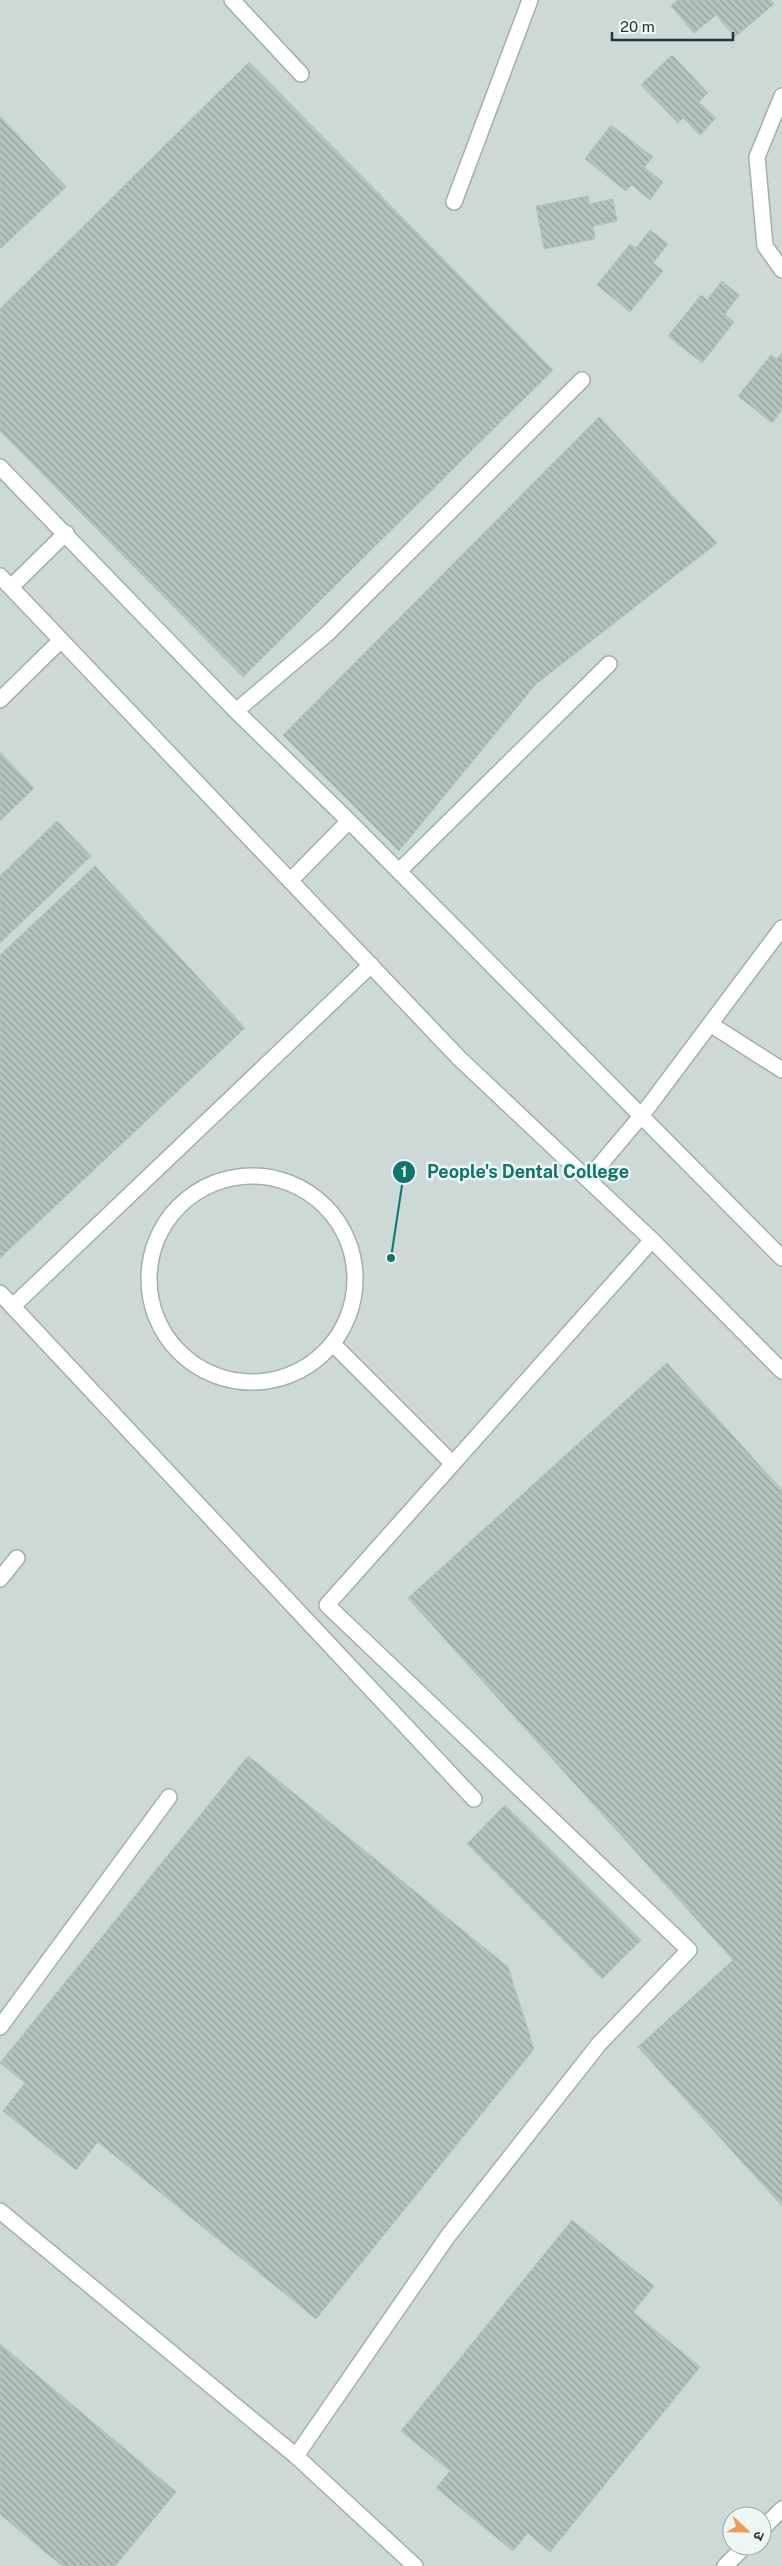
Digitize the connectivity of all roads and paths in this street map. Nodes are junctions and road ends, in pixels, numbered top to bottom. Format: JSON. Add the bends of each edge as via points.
{"nodes":[{"id":1,"x":232,"y":0,"type":"edge"},
{"id":2,"x":530,"y":0,"type":"edge"},
{"id":3,"x":301,"y":74,"type":"dead end"},
{"id":4,"x":782,"y":96,"type":"edge"},
{"id":5,"x":454,"y":202,"type":"dead end"},
{"id":6,"x":782,"y":270,"type":"edge"},
{"id":7,"x":582,"y":380,"type":"dead end"},
{"id":8,"x":0,"y":466,"type":"edge"},
{"id":9,"x":66,"y":534,"type":"junction"},
{"id":10,"x":0,"y":576,"type":"edge"},
{"id":11,"x":11,"y":588,"type":"junction"},
{"id":12,"x":60,"y":640,"type":"junction"},
{"id":13,"x":609,"y":664,"type":"dead end"},
{"id":14,"x":0,"y":700,"type":"edge"},
{"id":15,"x":236,"y":711,"type":"junction"},
{"id":16,"x":349,"y":821,"type":"junction"},
{"id":17,"x":399,"y":871,"type":"junction"},
{"id":18,"x":290,"y":881,"type":"junction"},
{"id":19,"x":782,"y":928,"type":"edge"},
{"id":20,"x":371,"y":965,"type":"junction"},
{"id":21,"x":710,"y":1024,"type":"junction"},
{"id":22,"x":782,"y":1070,"type":"edge"},
{"id":23,"x":642,"y":1115,"type":"junction"},
{"id":24,"x":588,"y":1179,"type":"junction"},
{"id":25,"x":652,"y":1240,"type":"junction"},
{"id":26,"x":782,"y":1258,"type":"edge"},
{"id":27,"x":0,"y":1293,"type":"edge"},
{"id":28,"x":13,"y":1306,"type":"junction"},
{"id":29,"x":333,"y":1344,"type":"junction"},
{"id":30,"x":782,"y":1371,"type":"edge"},
{"id":31,"x":453,"y":1464,"type":"junction"},
{"id":32,"x":17,"y":1558,"type":"dead end"},
{"id":33,"x":0,"y":1579,"type":"edge"},
{"id":34,"x":169,"y":1798,"type":"dead end"},
{"id":35,"x":474,"y":1799,"type":"dead end"},
{"id":36,"x":0,"y":2027,"type":"edge"},
{"id":37,"x":0,"y":2211,"type":"edge"},
{"id":38,"x":296,"y":2456,"type":"junction"},
{"id":39,"x":782,"y":2509,"type":"edge"},
{"id":40,"x":772,"y":2519,"type":"edge"},
{"id":41,"x":735,"y":2556,"type":"edge"},
{"id":42,"x":415,"y":2566,"type":"edge"},
{"id":43,"x":725,"y":2566,"type":"edge"}],
"edges":[{"from":1,"to":3,"type":"street"},
{"from":2,"to":5,"type":"street"},
{"from":4,"to":6,"type":"street","via":[[757,157],[765,246]]},
{"from":7,"to":15,"type":"street","via":[[328,633]]},
{"from":8,"to":9,"type":"street"},
{"from":9,"to":11,"type":"street"},
{"from":9,"to":15,"type":"street"},
{"from":10,"to":11,"type":"street"},
{"from":11,"to":12,"type":"street"},
{"from":12,"to":14,"type":"street"},
{"from":12,"to":18,"type":"street"},
{"from":13,"to":17,"type":"street"},
{"from":15,"to":16,"type":"street"},
{"from":16,"to":17,"type":"street"},
{"from":16,"to":18,"type":"street"},
{"from":17,"to":23,"type":"street"},
{"from":18,"to":20,"type":"street"},
{"from":19,"to":21,"type":"street"},
{"from":20,"to":24,"type":"street","via":[[459,1058]]},
{"from":20,"to":28,"type":"street"},
{"from":21,"to":22,"type":"street"},
{"from":21,"to":23,"type":"street"},
{"from":23,"to":24,"type":"street"},
{"from":23,"to":26,"type":"street"},
{"from":24,"to":25,"type":"street"},
{"from":25,"to":30,"type":"street"},
{"from":25,"to":31,"type":"street"},
{"from":27,"to":28,"type":"street"},
{"from":28,"to":35,"type":"street"},
{"from":29,"to":29,"type":"street","via":[[312,1364],[280,1379],[245,1383],[211,1375],[182,1355],[160,1327],[150,1296],[150,1263],[161,1231],[180,1204],[208,1186],[240,1176],[273,1177],[303,1189],[329,1210],[347,1237],[356,1272],[352,1307]]},
{"from":29,"to":31,"type":"street"},
{"from":31,"to":38,"type":"street","via":[[327,1605],[689,1950],[599,2044],[454,2228]]},
{"from":32,"to":33,"type":"street"},
{"from":34,"to":36,"type":"street"},
{"from":37,"to":38,"type":"street"},
{"from":38,"to":42,"type":"street"},
{"from":39,"to":40,"type":"street"},
{"from":41,"to":43,"type":"street"}]}
